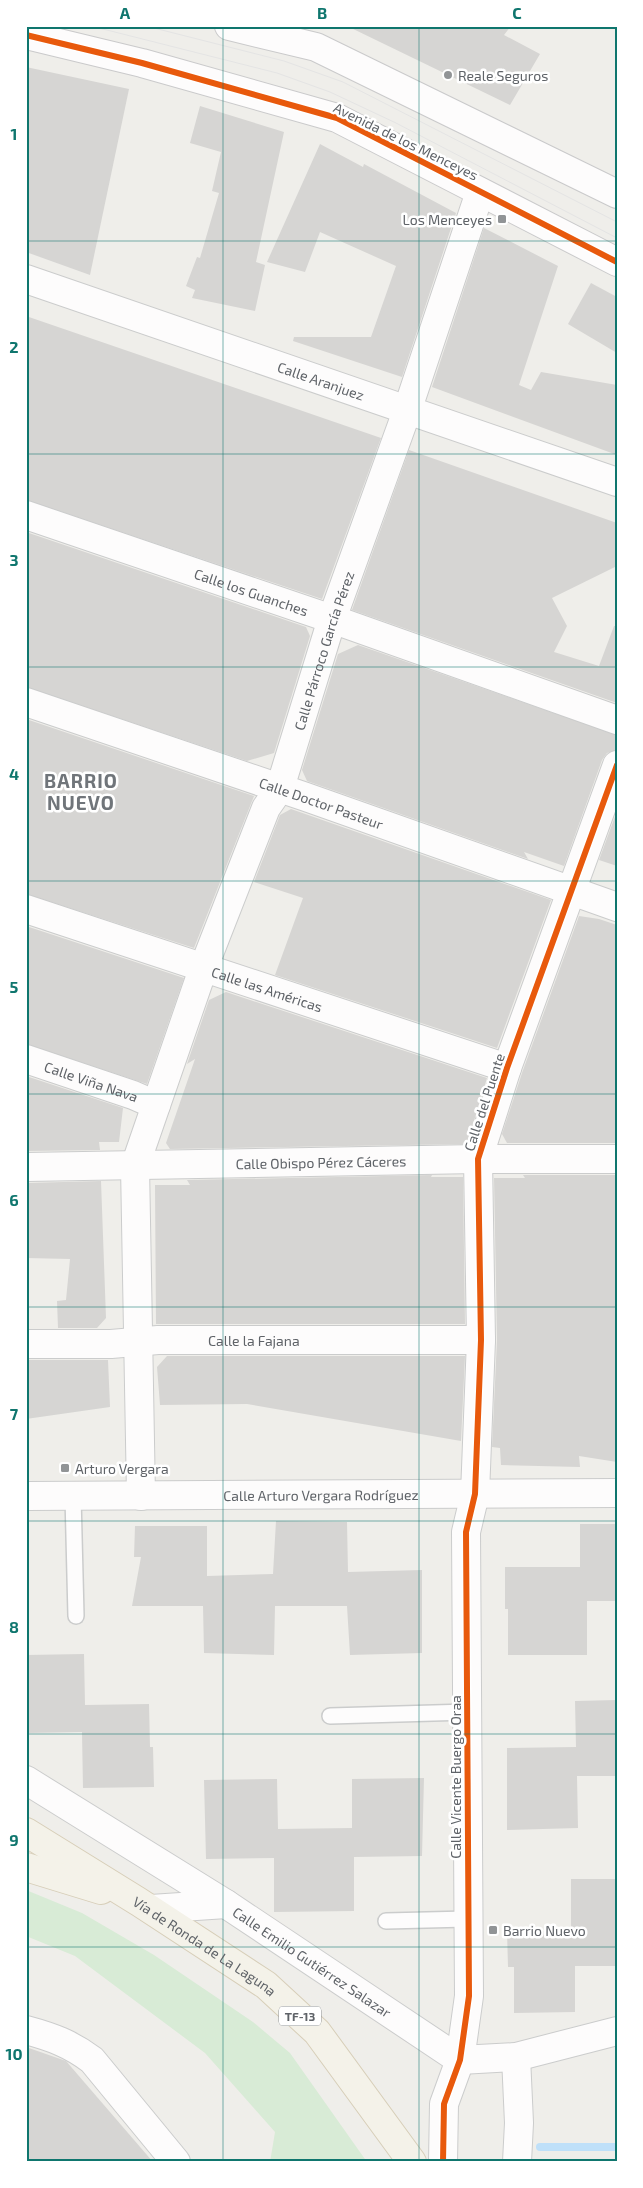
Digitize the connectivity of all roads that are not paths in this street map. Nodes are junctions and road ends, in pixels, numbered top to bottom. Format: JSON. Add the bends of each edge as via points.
{"nodes":[{"id":1,"x":229,"y":26,"type":"edge"},
{"id":2,"x":26,"y":35,"type":"edge"},
{"id":3,"x":480,"y":192,"type":"junction"},
{"id":4,"x":617,"y":194,"type":"edge"},
{"id":5,"x":617,"y":262,"type":"edge"},
{"id":6,"x":26,"y":279,"type":"edge"},
{"id":7,"x":407,"y":411,"type":"junction"},
{"id":8,"x":617,"y":482,"type":"edge"},
{"id":9,"x":26,"y":514,"type":"edge"},
{"id":10,"x":332,"y":619,"type":"junction"},
{"id":11,"x":26,"y":702,"type":"edge"},
{"id":12,"x":617,"y":720,"type":"edge"},
{"id":13,"x":617,"y":765,"type":"edge"},
{"id":14,"x":280,"y":788,"type":"junction"},
{"id":15,"x":572,"y":891,"type":"junction"},
{"id":16,"x":617,"y":907,"type":"edge"},
{"id":17,"x":26,"y":909,"type":"edge"},
{"id":18,"x":203,"y":969,"type":"junction"},
{"id":19,"x":26,"y":1059,"type":"edge"},
{"id":20,"x":507,"y":1068,"type":"junction"},
{"id":21,"x":156,"y":1105,"type":"junction"},
{"id":22,"x":478,"y":1159,"type":"junction"},
{"id":23,"x":617,"y":1159,"type":"edge"},
{"id":24,"x":135,"y":1166,"type":"junction"},
{"id":25,"x":26,"y":1167,"type":"edge"},
{"id":26,"x":481,"y":1340,"type":"junction"},
{"id":27,"x":139,"y":1343,"type":"junction"},
{"id":28,"x":26,"y":1344,"type":"edge"},
{"id":29,"x":617,"y":1493,"type":"edge"},
{"id":30,"x":475,"y":1494,"type":"junction"},
{"id":31,"x":26,"y":1496,"type":"edge"},
{"id":32,"x":73,"y":1496,"type":"junction"},
{"id":33,"x":141,"y":1496,"type":"junction"},
{"id":34,"x":76,"y":1616,"type":"dead end"},
{"id":35,"x":468,"y":1712,"type":"junction"},
{"id":36,"x":330,"y":1716,"type":"dead end"},
{"id":37,"x":26,"y":1780,"type":"edge"},
{"id":38,"x":26,"y":1832,"type":"edge"},
{"id":39,"x":26,"y":1867,"type":"edge"},
{"id":40,"x":226,"y":1904,"type":"junction"},
{"id":41,"x":145,"y":1906,"type":"junction"},
{"id":42,"x":467,"y":1919,"type":"junction"},
{"id":43,"x":386,"y":1920,"type":"dead end"},
{"id":44,"x":26,"y":2030,"type":"edge"},
{"id":45,"x":617,"y":2030,"type":"edge"},
{"id":46,"x":516,"y":2057,"type":"junction"},
{"id":47,"x":460,"y":2060,"type":"junction"},
{"id":48,"x":519,"y":2161,"type":"edge"},
{"id":49,"x":176,"y":2162,"type":"edge"},
{"id":50,"x":412,"y":2162,"type":"edge"},
{"id":51,"x":443,"y":2162,"type":"edge"}],
"edges":[{"from":1,"to":4,"type":"street","via":[[316,47]]},
{"from":2,"to":3,"type":"street","name":"Avenida de los Menceyes","via":[[142,63],[337,118]]},
{"from":3,"to":5,"type":"street","name":"Avenida de los Menceyes"},
{"from":3,"to":7,"type":"street","name":"Calle Párroco García Pérez"},
{"from":6,"to":7,"type":"street","name":"Calle Aranjuez"},
{"from":7,"to":8,"type":"street","name":"Calle Aranjuez"},
{"from":7,"to":10,"type":"street","name":"Calle Párroco García Pérez"},
{"from":9,"to":10,"type":"street","name":"Calle los Guanches"},
{"from":10,"to":12,"type":"street","name":"Calle los Guanches"},
{"from":10,"to":14,"type":"street","name":"Calle Párroco García Pérez"},
{"from":11,"to":14,"type":"street","name":"Calle Doctor Pasteur"},
{"from":13,"to":15,"type":"street","name":"Calle del Puente"},
{"from":14,"to":15,"type":"street","name":"Calle Doctor Pasteur"},
{"from":14,"to":18,"type":"street","name":"Calle Párroco García Pérez","via":[[266,808]]},
{"from":15,"to":16,"type":"street","name":"Calle Doctor Pasteur"},
{"from":15,"to":20,"type":"street","name":"Calle del Puente"},
{"from":17,"to":18,"type":"street","name":"Calle las Américas"},
{"from":18,"to":20,"type":"street","name":"Calle las Américas"},
{"from":18,"to":21,"type":"street","name":"Calle Párroco García Pérez"},
{"from":19,"to":21,"type":"street","name":"Calle Viña Nava"},
{"from":20,"to":22,"type":"street","name":"Calle del Puente"},
{"from":21,"to":24,"type":"street","name":"Calle Párroco García Pérez"},
{"from":22,"to":23,"type":"street","name":"Calle Obispo Pérez Cáceres"},
{"from":22,"to":24,"type":"street","name":"Calle Obispo Pérez Cáceres"},
{"from":22,"to":26,"type":"street","name":"Calle del Puente"},
{"from":24,"to":25,"type":"street","name":"Calle Obispo Pérez Cáceres"},
{"from":24,"to":27,"type":"street"},
{"from":26,"to":27,"type":"street","name":"Calle la Fajana","via":[[158,1340]]},
{"from":26,"to":30,"type":"street","name":"Calle del Puente"},
{"from":27,"to":28,"type":"street","name":"Calle la Fajana"},
{"from":27,"to":33,"type":"street"},
{"from":29,"to":30,"type":"street","name":"Calle Arturo Vergara Rodríguez"},
{"from":30,"to":33,"type":"street","name":"Calle Arturo Vergara Rodríguez"},
{"from":30,"to":35,"type":"street","name":"Calle Vicente Buergo Oraa","via":[[466,1532]]},
{"from":31,"to":32,"type":"street","name":"Calle Arturo Vergara Rodríguez"},
{"from":32,"to":33,"type":"street","name":"Calle Arturo Vergara Rodríguez"},
{"from":32,"to":34,"type":"lane"},
{"from":35,"to":36,"type":"lane"},
{"from":35,"to":42,"type":"street","name":"Calle Vicente Buergo Oraa"},
{"from":37,"to":40,"type":"street","name":"Calle Emilio Gutiérrez Salazar"},
{"from":38,"to":41,"type":"main road","name":"Vía de Ronda de La Laguna","number":"TF-13"},
{"from":39,"to":41,"type":"main road"},
{"from":40,"to":41,"type":"street"},
{"from":40,"to":47,"type":"street","name":"Calle Emilio Gutiérrez Salazar"},
{"from":41,"to":50,"type":"main road","name":"Vía de Ronda de La Laguna","number":"TF-13","via":[[266,1985],[317,2032]]},
{"from":42,"to":43,"type":"lane"},
{"from":42,"to":47,"type":"street","name":"Calle Vicente Buergo Oraa","via":[[469,1996]]},
{"from":44,"to":49,"type":"street","via":[[56,2038],[92,2060]]},
{"from":45,"to":46,"type":"street"},
{"from":46,"to":47,"type":"street"},
{"from":46,"to":48,"type":"street"},
{"from":47,"to":51,"type":"street","name":"Calle Vicente Buergo Oraa","via":[[444,2104]]}]}
